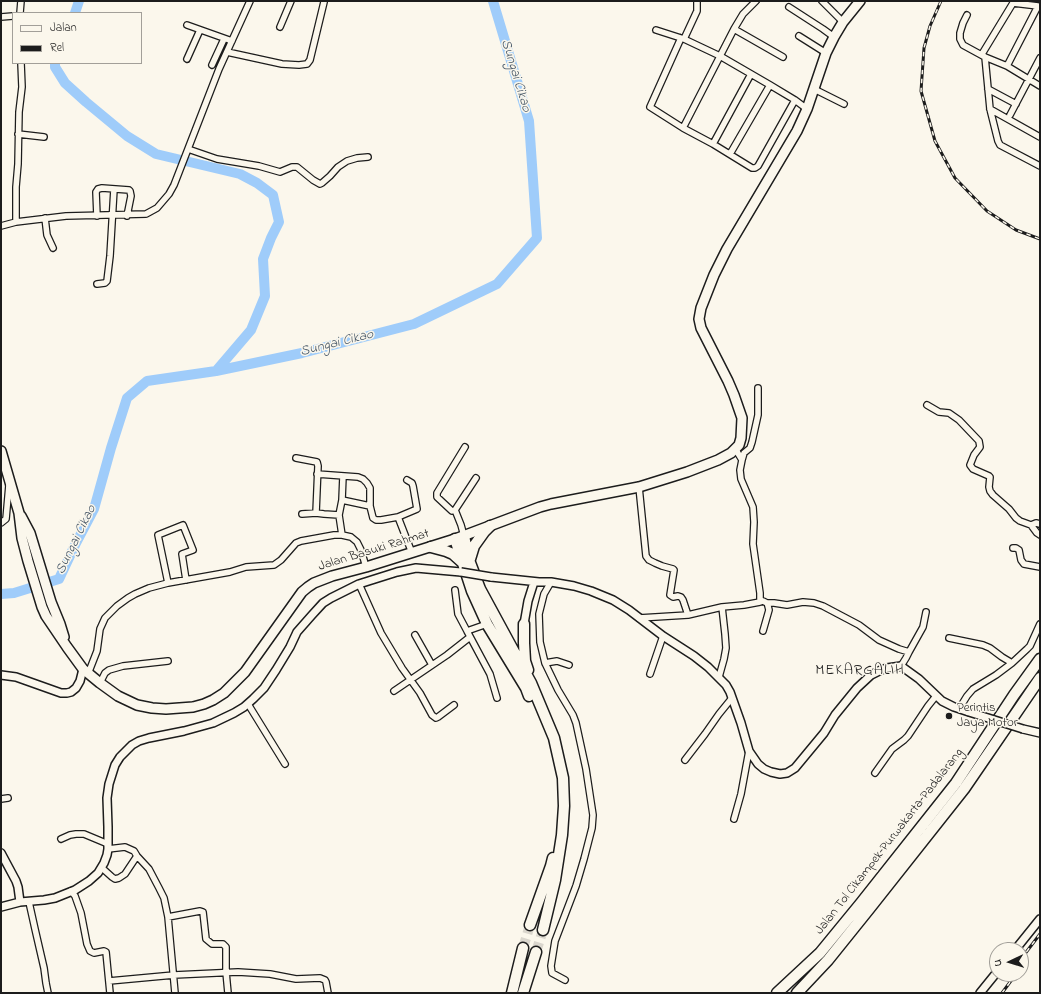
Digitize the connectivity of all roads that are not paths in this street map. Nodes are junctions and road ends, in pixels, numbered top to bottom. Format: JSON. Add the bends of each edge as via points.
{"nodes":[{"id":1,"x":21,"y":1,"type":"edge"},
{"id":2,"x":250,"y":1,"type":"edge"},
{"id":3,"x":291,"y":1,"type":"edge"},
{"id":4,"x":697,"y":1,"type":"edge"},
{"id":5,"x":756,"y":1,"type":"edge"},
{"id":6,"x":822,"y":1,"type":"edge"},
{"id":7,"x":860,"y":1,"type":"edge"},
{"id":8,"x":324,"y":2,"type":"dead end"},
{"id":9,"x":790,"y":7,"type":"dead end"},
{"id":10,"x":20,"y":12,"type":"edge"},
{"id":11,"x":967,"y":15,"type":"dead end"},
{"id":12,"x":12,"y":16,"type":"edge"},
{"id":13,"x":1,"y":17,"type":"edge"},
{"id":14,"x":843,"y":22,"type":"junction"},
{"id":15,"x":187,"y":25,"type":"dead end"},
{"id":16,"x":280,"y":27,"type":"dead end"},
{"id":17,"x":734,"y":29,"type":"junction"},
{"id":18,"x":200,"y":30,"type":"junction"},
{"id":19,"x":656,"y":30,"type":"dead end"},
{"id":20,"x":800,"y":36,"type":"dead end"},
{"id":21,"x":834,"y":37,"type":"junction"},
{"id":22,"x":224,"y":38,"type":"junction"},
{"id":23,"x":683,"y":39,"type":"junction"},
{"id":24,"x":232,"y":42,"type":"junction"},
{"id":25,"x":227,"y":52,"type":"junction"},
{"id":26,"x":826,"y":53,"type":"junction"},
{"id":27,"x":720,"y":56,"type":"junction"},
{"id":28,"x":984,"y":56,"type":"junction"},
{"id":29,"x":783,"y":57,"type":"dead end"},
{"id":30,"x":1040,"y":58,"type":"edge"},
{"id":31,"x":187,"y":59,"type":"dead end"},
{"id":32,"x":21,"y":64,"type":"edge"},
{"id":33,"x":212,"y":65,"type":"dead end"},
{"id":34,"x":1006,"y":66,"type":"junction"},
{"id":35,"x":751,"y":74,"type":"junction"},
{"id":36,"x":1029,"y":79,"type":"junction"},
{"id":37,"x":770,"y":85,"type":"junction"},
{"id":38,"x":1040,"y":86,"type":"edge"},
{"id":39,"x":814,"y":89,"type":"junction"},
{"id":40,"x":988,"y":89,"type":"junction"},
{"id":41,"x":795,"y":100,"type":"junction"},
{"id":42,"x":844,"y":104,"type":"dead end"},
{"id":43,"x":1016,"y":104,"type":"junction"},
{"id":44,"x":807,"y":109,"type":"junction"},
{"id":45,"x":990,"y":109,"type":"junction"},
{"id":46,"x":1010,"y":116,"type":"dead end"},
{"id":47,"x":683,"y":128,"type":"junction"},
{"id":48,"x":18,"y":134,"type":"junction"},
{"id":49,"x":44,"y":137,"type":"dead end"},
{"id":50,"x":1040,"y":137,"type":"edge"},
{"id":51,"x":713,"y":144,"type":"junction"},
{"id":52,"x":188,"y":149,"type":"junction"},
{"id":53,"x":730,"y":154,"type":"junction"},
{"id":54,"x":368,"y":157,"type":"dead end"},
{"id":55,"x":1040,"y":166,"type":"edge"},
{"id":56,"x":114,"y":189,"type":"junction"},
{"id":57,"x":113,"y":215,"type":"junction"},
{"id":58,"x":96,"y":216,"type":"junction"},
{"id":59,"x":127,"y":216,"type":"junction"},
{"id":60,"x":45,"y":218,"type":"junction"},
{"id":61,"x":16,"y":222,"type":"junction"},
{"id":62,"x":1,"y":226,"type":"edge"},
{"id":63,"x":53,"y":248,"type":"dead end"},
{"id":64,"x":97,"y":284,"type":"dead end"},
{"id":65,"x":758,"y":388,"type":"dead end"},
{"id":66,"x":927,"y":405,"type":"dead end"},
{"id":67,"x":465,"y":447,"type":"dead end"},
{"id":68,"x":736,"y":450,"type":"junction"},
{"id":69,"x":1,"y":451,"type":"edge"},
{"id":70,"x":296,"y":458,"type":"dead end"},
{"id":71,"x":742,"y":460,"type":"junction"},
{"id":72,"x":318,"y":474,"type":"junction"},
{"id":73,"x":343,"y":476,"type":"junction"},
{"id":74,"x":476,"y":478,"type":"dead end"},
{"id":75,"x":9,"y":480,"type":"junction"},
{"id":76,"x":407,"y":480,"type":"dead end"},
{"id":77,"x":638,"y":487,"type":"junction"},
{"id":78,"x":342,"y":500,"type":"junction"},
{"id":79,"x":370,"y":506,"type":"junction"},
{"id":80,"x":455,"y":510,"type":"junction"},
{"id":81,"x":19,"y":513,"type":"junction"},
{"id":82,"x":316,"y":513,"type":"junction"},
{"id":83,"x":302,"y":514,"type":"dead end"},
{"id":84,"x":339,"y":515,"type":"junction"},
{"id":85,"x":398,"y":517,"type":"junction"},
{"id":86,"x":1,"y":523,"type":"edge"},
{"id":87,"x":1040,"y":524,"type":"edge"},
{"id":88,"x":1031,"y":525,"type":"junction"},
{"id":89,"x":490,"y":526,"type":"junction"},
{"id":90,"x":342,"y":535,"type":"junction"},
{"id":91,"x":1040,"y":535,"type":"edge"},
{"id":92,"x":460,"y":538,"type":"junction"},
{"id":93,"x":431,"y":547,"type":"junction"},
{"id":94,"x":1012,"y":548,"type":"dead end"},
{"id":95,"x":412,"y":553,"type":"junction"},
{"id":96,"x":464,"y":565,"type":"junction"},
{"id":97,"x":366,"y":567,"type":"junction"},
{"id":98,"x":1040,"y":567,"type":"edge"},
{"id":99,"x":186,"y":580,"type":"junction"},
{"id":100,"x":534,"y":582,"type":"junction"},
{"id":101,"x":551,"y":582,"type":"junction"},
{"id":102,"x":168,"y":583,"type":"junction"},
{"id":103,"x":359,"y":584,"type":"junction"},
{"id":104,"x":455,"y":590,"type":"dead end"},
{"id":105,"x":760,"y":602,"type":"junction"},
{"id":106,"x":767,"y":603,"type":"junction"},
{"id":107,"x":722,"y":607,"type":"junction"},
{"id":108,"x":926,"y":612,"type":"dead end"},
{"id":109,"x":688,"y":615,"type":"junction"},
{"id":110,"x":638,"y":618,"type":"junction"},
{"id":111,"x":498,"y":623,"type":"junction"},
{"id":112,"x":488,"y":624,"type":"junction"},
{"id":113,"x":524,"y":624,"type":"junction"},
{"id":114,"x":1040,"y":624,"type":"edge"},
{"id":115,"x":467,"y":631,"type":"junction"},
{"id":116,"x":763,"y":631,"type":"dead end"},
{"id":117,"x":415,"y":635,"type":"dead end"},
{"id":118,"x":663,"y":636,"type":"junction"},
{"id":119,"x":470,"y":637,"type":"junction"},
{"id":120,"x":949,"y":638,"type":"dead end"},
{"id":121,"x":66,"y":647,"type":"junction"},
{"id":122,"x":909,"y":652,"type":"junction"},
{"id":123,"x":1040,"y":659,"type":"edge"},
{"id":124,"x":168,"y":661,"type":"dead end"},
{"id":125,"x":545,"y":663,"type":"junction"},
{"id":126,"x":1012,"y":663,"type":"junction"},
{"id":127,"x":432,"y":665,"type":"junction"},
{"id":128,"x":569,"y":665,"type":"dead end"},
{"id":129,"x":901,"y":666,"type":"junction"},
{"id":130,"x":650,"y":674,"type":"dead end"},
{"id":131,"x":1,"y":675,"type":"edge"},
{"id":132,"x":91,"y":676,"type":"junction"},
{"id":133,"x":719,"y":677,"type":"junction"},
{"id":134,"x":1040,"y":678,"type":"edge"},
{"id":135,"x":411,"y":680,"type":"junction"},
{"id":136,"x":80,"y":681,"type":"junction"},
{"id":137,"x":531,"y":683,"type":"junction"},
{"id":138,"x":394,"y":691,"type":"dead end"},
{"id":139,"x":936,"y":696,"type":"junction"},
{"id":140,"x":497,"y":698,"type":"dead end"},
{"id":141,"x":732,"y":698,"type":"junction"},
{"id":142,"x":248,"y":704,"type":"junction"},
{"id":143,"x":454,"y":705,"type":"dead end"},
{"id":144,"x":959,"y":709,"type":"junction"},
{"id":145,"x":1040,"y":733,"type":"edge"},
{"id":146,"x":749,"y":751,"type":"junction"},
{"id":147,"x":685,"y":760,"type":"dead end"},
{"id":148,"x":285,"y":764,"type":"dead end"},
{"id":149,"x":875,"y":773,"type":"dead end"},
{"id":150,"x":8,"y":798,"type":"dead end"},
{"id":151,"x":1,"y":799,"type":"edge"},
{"id":152,"x":734,"y":819,"type":"dead end"},
{"id":153,"x":61,"y":839,"type":"dead end"},
{"id":154,"x":108,"y":846,"type":"junction"},
{"id":155,"x":1,"y":853,"type":"edge"},
{"id":156,"x":137,"y":856,"type":"junction"},
{"id":157,"x":102,"y":868,"type":"junction"},
{"id":158,"x":71,"y":891,"type":"junction"},
{"id":159,"x":20,"y":902,"type":"junction"},
{"id":160,"x":29,"y":902,"type":"junction"},
{"id":161,"x":1,"y":907,"type":"edge"},
{"id":162,"x":168,"y":917,"type":"junction"},
{"id":163,"x":1040,"y":919,"type":"edge"},
{"id":164,"x":530,"y":925,"type":"tunnel mouth"},
{"id":165,"x":543,"y":930,"type":"tunnel mouth"},
{"id":166,"x":1021,"y":942,"type":"edge"},
{"id":167,"x":523,"y":948,"type":"tunnel mouth"},
{"id":168,"x":536,"y":952,"type":"tunnel mouth"},
{"id":169,"x":226,"y":972,"type":"junction"},
{"id":170,"x":174,"y":975,"type":"junction"},
{"id":171,"x":565,"y":980,"type":"dead end"},
{"id":172,"x":109,"y":981,"type":"junction"},
{"id":173,"x":989,"y":982,"type":"edge"},
{"id":174,"x":48,"y":993,"type":"edge"},
{"id":175,"x":110,"y":993,"type":"edge"},
{"id":176,"x":175,"y":993,"type":"edge"},
{"id":177,"x":228,"y":993,"type":"edge"},
{"id":178,"x":328,"y":993,"type":"edge"},
{"id":179,"x":512,"y":993,"type":"edge"},
{"id":180,"x":523,"y":993,"type":"edge"},
{"id":181,"x":777,"y":993,"type":"edge"},
{"id":182,"x":797,"y":993,"type":"edge"},
{"id":183,"x":980,"y":993,"type":"edge"}],
"edges":[{"from":1,"to":10,"type":"street"},
{"from":2,"to":24,"type":"street"},
{"from":3,"to":16,"type":"street"},
{"from":4,"to":23,"type":"street","via":[[698,11]]},
{"from":5,"to":17,"type":"street","via":[[743,14]]},
{"from":6,"to":14,"type":"street"},
{"from":7,"to":14,"type":"highway"},
{"from":8,"to":25,"type":"street","via":[[307,64],[282,64]]},
{"from":9,"to":21,"type":"street"},
{"from":11,"to":28,"type":"street","via":[[960,28],[960,39],[963,44]]},
{"from":12,"to":13,"type":"street"},
{"from":14,"to":21,"type":"highway"},
{"from":15,"to":18,"type":"street"},
{"from":17,"to":27,"type":"street"},
{"from":17,"to":29,"type":"street"},
{"from":18,"to":22,"type":"street"},
{"from":18,"to":31,"type":"street"},
{"from":19,"to":23,"type":"street"},
{"from":20,"to":26,"type":"street"},
{"from":21,"to":26,"type":"highway"},
{"from":22,"to":24,"type":"street"},
{"from":22,"to":33,"type":"street"},
{"from":23,"to":27,"type":"street"},
{"from":23,"to":47,"type":"street","via":[[650,107]]},
{"from":24,"to":25,"type":"street"},
{"from":25,"to":52,"type":"street"},
{"from":26,"to":39,"type":"highway"},
{"from":27,"to":35,"type":"street"},
{"from":27,"to":47,"type":"street"},
{"from":28,"to":34,"type":"street"},
{"from":28,"to":34,"type":"street","via":[[1013,3],[1038,6]]},
{"from":28,"to":40,"type":"street"},
{"from":30,"to":36,"type":"street"},
{"from":32,"to":48,"type":"street"},
{"from":34,"to":36,"type":"street"},
{"from":35,"to":37,"type":"street"},
{"from":35,"to":51,"type":"street"},
{"from":36,"to":38,"type":"street"},
{"from":36,"to":43,"type":"street"},
{"from":37,"to":41,"type":"street"},
{"from":37,"to":53,"type":"street"},
{"from":39,"to":42,"type":"street"},
{"from":39,"to":44,"type":"highway"},
{"from":40,"to":43,"type":"street"},
{"from":40,"to":45,"type":"street"},
{"from":41,"to":44,"type":"street"},
{"from":41,"to":53,"type":"street","via":[[758,166],[753,168]]},
{"from":43,"to":46,"type":"street"},
{"from":44,"to":68,"type":"highway","via":[[727,249],[701,308],[701,328],[734,395],[742,418],[739,445]]},
{"from":45,"to":50,"type":"street"},
{"from":45,"to":55,"type":"street","via":[[1000,145]]},
{"from":47,"to":51,"type":"street"},
{"from":48,"to":49,"type":"street"},
{"from":48,"to":61,"type":"street"},
{"from":51,"to":53,"type":"street"},
{"from":52,"to":54,"type":"street","via":[[217,159],[259,166],[277,172],[297,167],[320,184],[347,161]]},
{"from":52,"to":59,"type":"street","via":[[169,194],[156,208],[146,214]]},
{"from":56,"to":57,"type":"street"},
{"from":56,"to":58,"type":"street","via":[[98,189],[96,192]]},
{"from":56,"to":59,"type":"street","via":[[130,191]]},
{"from":57,"to":58,"type":"street"},
{"from":57,"to":59,"type":"street"},
{"from":57,"to":64,"type":"street","via":[[107,281]]},
{"from":58,"to":60,"type":"street"},
{"from":60,"to":61,"type":"street"},
{"from":60,"to":63,"type":"street","via":[[47,235]]},
{"from":61,"to":62,"type":"street"},
{"from":65,"to":71,"type":"street","via":[[758,415],[750,448],[744,453]]},
{"from":66,"to":88,"type":"street","via":[[939,412],[949,413],[979,442],[980,447],[970,465],[990,477],[990,491],[1016,518]]},
{"from":67,"to":80,"type":"street","via":[[437,493],[437,497],[452,511]]},
{"from":68,"to":71,"type":"street"},
{"from":68,"to":77,"type":"highway","name":"Jalan Basuki Rahmat","via":[[687,472]]},
{"from":69,"to":75,"type":"highway","name":"Jalan Basuki Rahmat"},
{"from":70,"to":72,"type":"street","via":[[317,462]]},
{"from":71,"to":105,"type":"street","via":[[741,479],[752,507],[754,522],[753,544]]},
{"from":72,"to":73,"type":"street"},
{"from":72,"to":82,"type":"street"},
{"from":73,"to":78,"type":"street"},
{"from":73,"to":79,"type":"street","via":[[358,477],[366,481],[370,488]]},
{"from":74,"to":80,"type":"street"},
{"from":75,"to":81,"type":"highway","name":"Jalan Basuki Rahmat"},
{"from":75,"to":86,"type":"street","via":[[6,519]]},
{"from":76,"to":85,"type":"street","via":[[412,483],[417,509]]},
{"from":77,"to":89,"type":"highway","name":"Jalan Basuki Rahmat","via":[[551,504]]},
{"from":77,"to":109,"type":"street","via":[[646,556],[649,560],[674,570],[670,595],[681,597]]},
{"from":78,"to":79,"type":"street"},
{"from":78,"to":84,"type":"street"},
{"from":79,"to":85,"type":"street","via":[[376,520]]},
{"from":80,"to":92,"type":"street","via":[[461,525]]},
{"from":81,"to":121,"type":"highway","name":"Jalan Basuki Rahmat","via":[[30,533]]},
{"from":81,"to":121,"type":"highway","name":"Jalan Basuki Rahmat","via":[[22,538],[42,606]]},
{"from":82,"to":83,"type":"street"},
{"from":82,"to":84,"type":"street"},
{"from":84,"to":90,"type":"street"},
{"from":85,"to":95,"type":"street"},
{"from":87,"to":88,"type":"street"},
{"from":88,"to":91,"type":"street"},
{"from":89,"to":92,"type":"highway","name":"Jalan Basuki Rahmat"},
{"from":89,"to":96,"type":"highway","via":[[474,546]]},
{"from":90,"to":97,"type":"street","via":[[357,542]]},
{"from":90,"to":99,"type":"street","via":[[296,543],[274,565],[246,567]]},
{"from":92,"to":93,"type":"highway","name":"Jalan Basuki Rahmat"},
{"from":92,"to":96,"type":"highway"},
{"from":93,"to":95,"type":"highway","name":"Jalan Basuki Rahmat"},
{"from":93,"to":96,"type":"highway","via":[[452,554]]},
{"from":94,"to":98,"type":"street","via":[[1019,550],[1024,564]]},
{"from":95,"to":97,"type":"highway","name":"Jalan Basuki Rahmat"},
{"from":96,"to":100,"type":"street","bridge":true,"via":[[491,577]]},
{"from":96,"to":103,"type":"street","via":[[416,568]]},
{"from":96,"to":111,"type":"highway"},
{"from":96,"to":112,"type":"highway","via":[[472,591]]},
{"from":97,"to":132,"type":"highway","name":"Jalan Basuki Rahmat","via":[[323,579],[302,592],[246,672],[213,700],[179,708],[152,708],[126,701]]},
{"from":99,"to":102,"type":"street"},
{"from":99,"to":102,"type":"street","via":[[182,554],[192,550],[183,525],[158,535]]},
{"from":100,"to":101,"type":"street"},
{"from":100,"to":113,"type":"street"},
{"from":101,"to":110,"type":"street","via":[[592,591],[613,600]]},
{"from":101,"to":125,"type":"street","via":[[544,594],[538,616]]},
{"from":102,"to":132,"type":"street","via":[[135,594],[108,613],[100,629]]},
{"from":103,"to":135,"type":"street","via":[[381,633]]},
{"from":103,"to":142,"type":"street","via":[[323,603],[297,632],[264,688]]},
{"from":104,"to":115,"type":"street","via":[[458,614]]},
{"from":105,"to":106,"type":"street"},
{"from":105,"to":107,"type":"street"},
{"from":106,"to":116,"type":"street","via":[[769,610]]},
{"from":106,"to":122,"type":"street","via":[[784,605],[803,602],[823,606],[859,625],[880,640]]},
{"from":107,"to":109,"type":"street"},
{"from":107,"to":133,"type":"street","via":[[726,648]]},
{"from":108,"to":122,"type":"street","via":[[923,627]]},
{"from":109,"to":110,"type":"street"},
{"from":110,"to":118,"type":"street"},
{"from":111,"to":113,"type":"highway","via":[[510,634],[517,632]]},
{"from":111,"to":137,"type":"highway"},
{"from":112,"to":115,"type":"street"},
{"from":112,"to":164,"type":"highway","via":[[526,688],[540,718],[549,741],[558,779],[560,814],[557,838],[551,866]]},
{"from":113,"to":137,"type":"highway","via":[[525,661]]},
{"from":114,"to":126,"type":"street","via":[[1030,646]]},
{"from":115,"to":119,"type":"street"},
{"from":117,"to":127,"type":"street"},
{"from":118,"to":130,"type":"street"},
{"from":118,"to":133,"type":"street","via":[[694,656]]},
{"from":119,"to":127,"type":"street"},
{"from":119,"to":140,"type":"street","via":[[490,674]]},
{"from":120,"to":126,"type":"street","via":[[983,645]]},
{"from":121,"to":132,"type":"highway","name":"Jalan Basuki Rahmat"},
{"from":122,"to":129,"type":"street"},
{"from":123,"to":181,"type":"highway","name":"Jalan Tol Cikampek–Purwakarta–Padalarang","via":[[956,783],[820,953]]},
{"from":124,"to":132,"type":"street","via":[[123,666]]},
{"from":125,"to":128,"type":"street","via":[[557,660]]},
{"from":125,"to":171,"type":"street","via":[[576,723],[593,815],[584,859],[555,941],[550,966],[552,973]]},
{"from":126,"to":144,"type":"street","via":[[973,689]]},
{"from":127,"to":135,"type":"street"},
{"from":129,"to":139,"type":"street"},
{"from":129,"to":146,"type":"street","via":[[881,670],[857,688],[804,758],[787,773],[780,774],[764,769]]},
{"from":131,"to":136,"type":"street","via":[[16,677],[61,693],[71,692]]},
{"from":132,"to":136,"type":"street"},
{"from":132,"to":136,"type":"street"},
{"from":133,"to":141,"type":"street"},
{"from":134,"to":182,"type":"highway","name":"Jalan Tol Cikampek–Purwakarta–Padalarang","via":[[964,789],[828,960]]},
{"from":135,"to":138,"type":"street"},
{"from":135,"to":143,"type":"street","via":[[433,717],[438,717]]},
{"from":137,"to":165,"type":"highway","via":[[554,738],[564,792],[564,818],[558,861]]},
{"from":139,"to":144,"type":"street","via":[[946,704]]},
{"from":139,"to":149,"type":"street","via":[[908,736],[892,749]]},
{"from":141,"to":146,"type":"street"},
{"from":141,"to":147,"type":"street"},
{"from":142,"to":148,"type":"street"},
{"from":142,"to":154,"type":"street","via":[[213,723],[139,741],[120,757],[115,765],[107,798]]},
{"from":144,"to":145,"type":"street","bridge":true},
{"from":146,"to":152,"type":"street"},
{"from":150,"to":151,"type":"street"},
{"from":153,"to":154,"type":"street","via":[[84,834]]},
{"from":154,"to":156,"type":"street","via":[[125,847],[134,851]]},
{"from":154,"to":157,"type":"street"},
{"from":155,"to":159,"type":"street","via":[[16,881]]},
{"from":156,"to":157,"type":"street","via":[[125,874],[119,878],[112,877]]},
{"from":156,"to":162,"type":"street","via":[[149,869],[159,888]]},
{"from":157,"to":158,"type":"street","via":[[89,881]]},
{"from":158,"to":160,"type":"street","via":[[55,898]]},
{"from":158,"to":172,"type":"street","via":[[81,913],[90,951],[106,952]]},
{"from":159,"to":160,"type":"street"},
{"from":159,"to":161,"type":"street"},
{"from":160,"to":174,"type":"street"},
{"from":162,"to":169,"type":"street","via":[[202,911],[206,939],[212,944],[223,944],[226,947]]},
{"from":162,"to":170,"type":"street"},
{"from":163,"to":166,"type":"street"},
{"from":167,"to":179,"type":"highway"},
{"from":168,"to":180,"type":"highway"},
{"from":169,"to":170,"type":"street"},
{"from":169,"to":177,"type":"street"},
{"from":169,"to":178,"type":"street","via":[[296,979],[320,978],[325,980]]},
{"from":170,"to":172,"type":"street"},
{"from":170,"to":176,"type":"street"},
{"from":172,"to":175,"type":"street"},
{"from":173,"to":183,"type":"street"}]}
